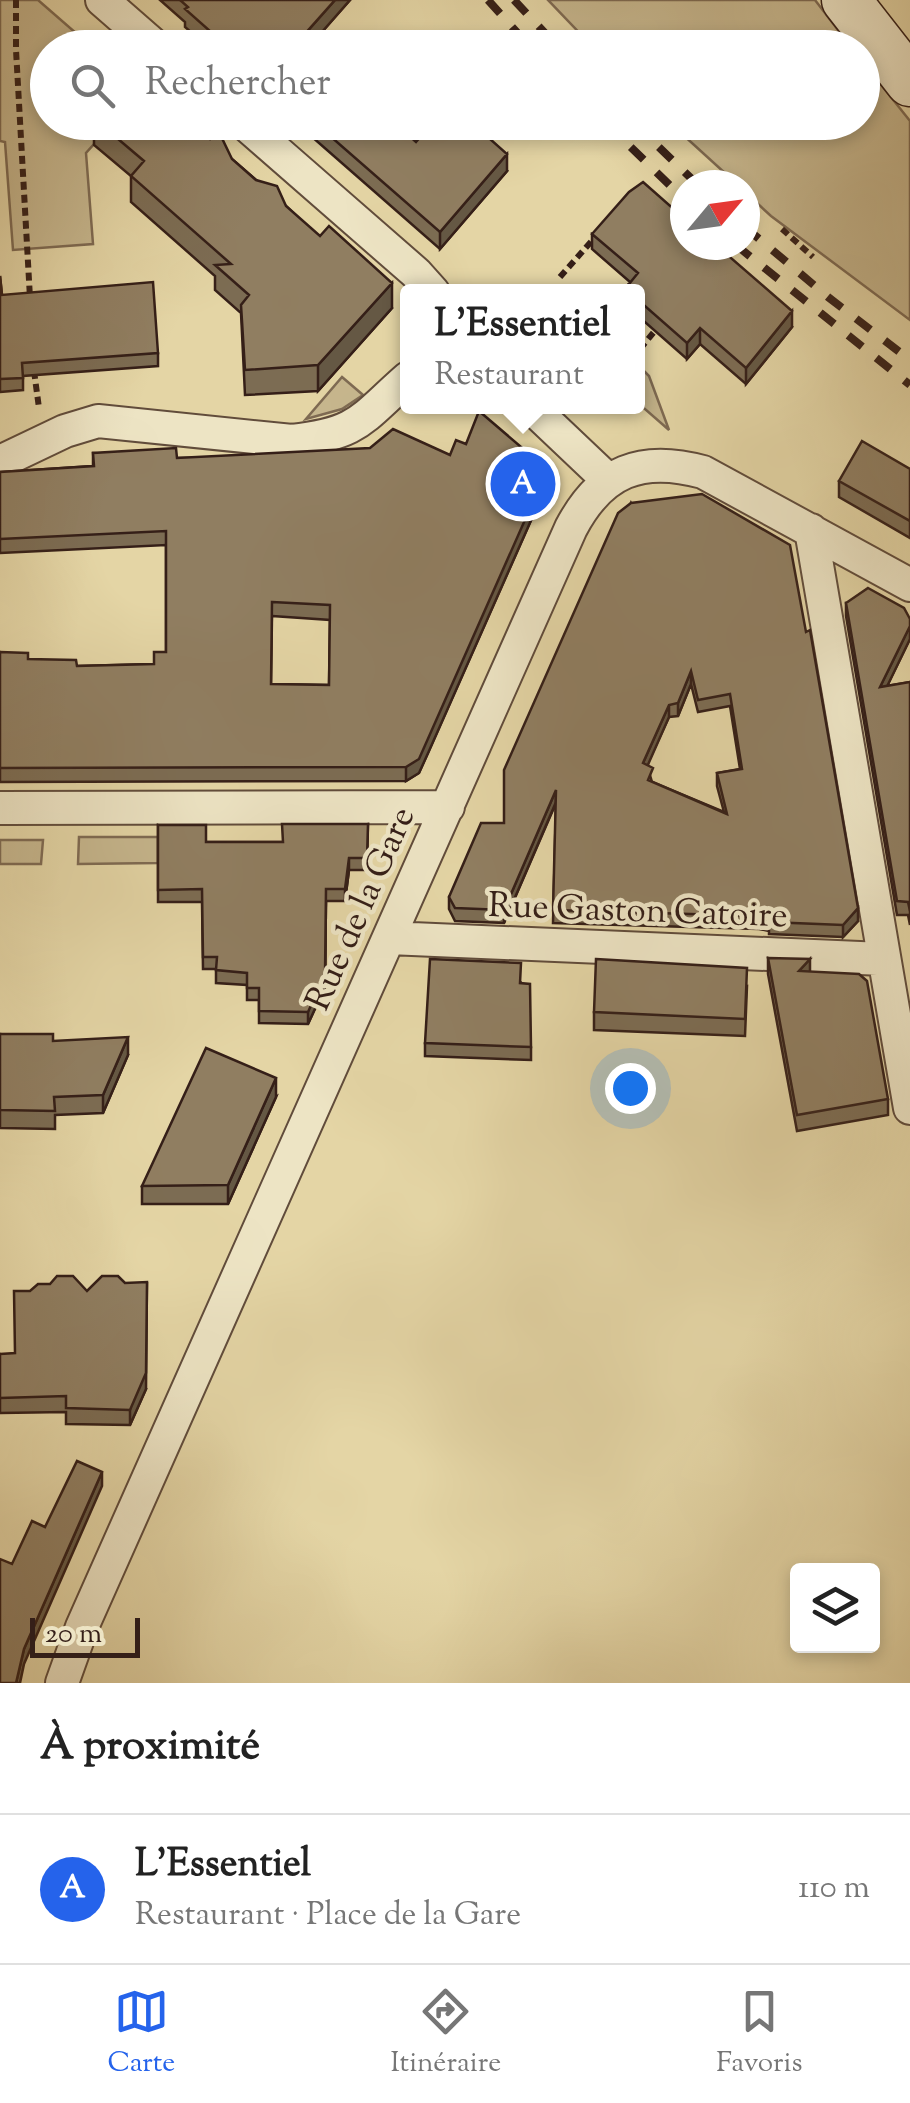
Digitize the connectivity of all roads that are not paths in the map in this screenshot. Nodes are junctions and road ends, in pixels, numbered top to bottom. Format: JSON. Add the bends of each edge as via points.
{"nodes":[{"id":1,"x":102,"y":0,"type":"edge"},
{"id":2,"x":846,"y":0,"type":"edge"},
{"id":3,"x":136,"y":30,"type":"edge"},
{"id":4,"x":869,"y":30,"type":"edge"},
{"id":5,"x":880,"y":44,"type":"edge"},
{"id":6,"x":910,"y":82,"type":"edge"},
{"id":7,"x":264,"y":140,"type":"edge"},
{"id":8,"x":426,"y":284,"type":"edge"},
{"id":9,"x":400,"y":386,"type":"edge"},
{"id":10,"x":538,"y":414,"type":"edge"},
{"id":11,"x":0,"y":462,"type":"edge"},
{"id":12,"x":608,"y":480,"type":"junction"},
{"id":13,"x":811,"y":530,"type":"junction"},
{"id":14,"x":910,"y":585,"type":"edge"},
{"id":15,"x":448,"y":807,"type":"junction"},
{"id":16,"x":0,"y":808,"type":"edge"},
{"id":17,"x":389,"y":938,"type":"junction"},
{"id":18,"x":882,"y":960,"type":"junction"},
{"id":19,"x":910,"y":1108,"type":"edge"},
{"id":20,"x":62,"y":1683,"type":"edge"}],
"edges":[{"from":1,"to":3,"type":"street"},
{"from":2,"to":4,"type":"main road"},
{"from":5,"to":6,"type":"main road"},
{"from":7,"to":8,"type":"street"},
{"from":9,"to":11,"type":"street","via":[[364,421],[313,439],[98,422]]},
{"from":10,"to":12,"type":"street"},
{"from":12,"to":13,"type":"street","via":[[646,466],[678,465],[726,481]]},
{"from":12,"to":15,"type":"street","name":"Rue de la Gare","via":[[571,528]]},
{"from":13,"to":14,"type":"street"},
{"from":13,"to":18,"type":"street"},
{"from":15,"to":16,"type":"street"},
{"from":15,"to":17,"type":"street","name":"Rue de la Gare"},
{"from":17,"to":18,"type":"street","name":"Rue Gaston Catoire"},
{"from":17,"to":20,"type":"street","name":"Rue de la Gare"},
{"from":18,"to":19,"type":"street"}]}
